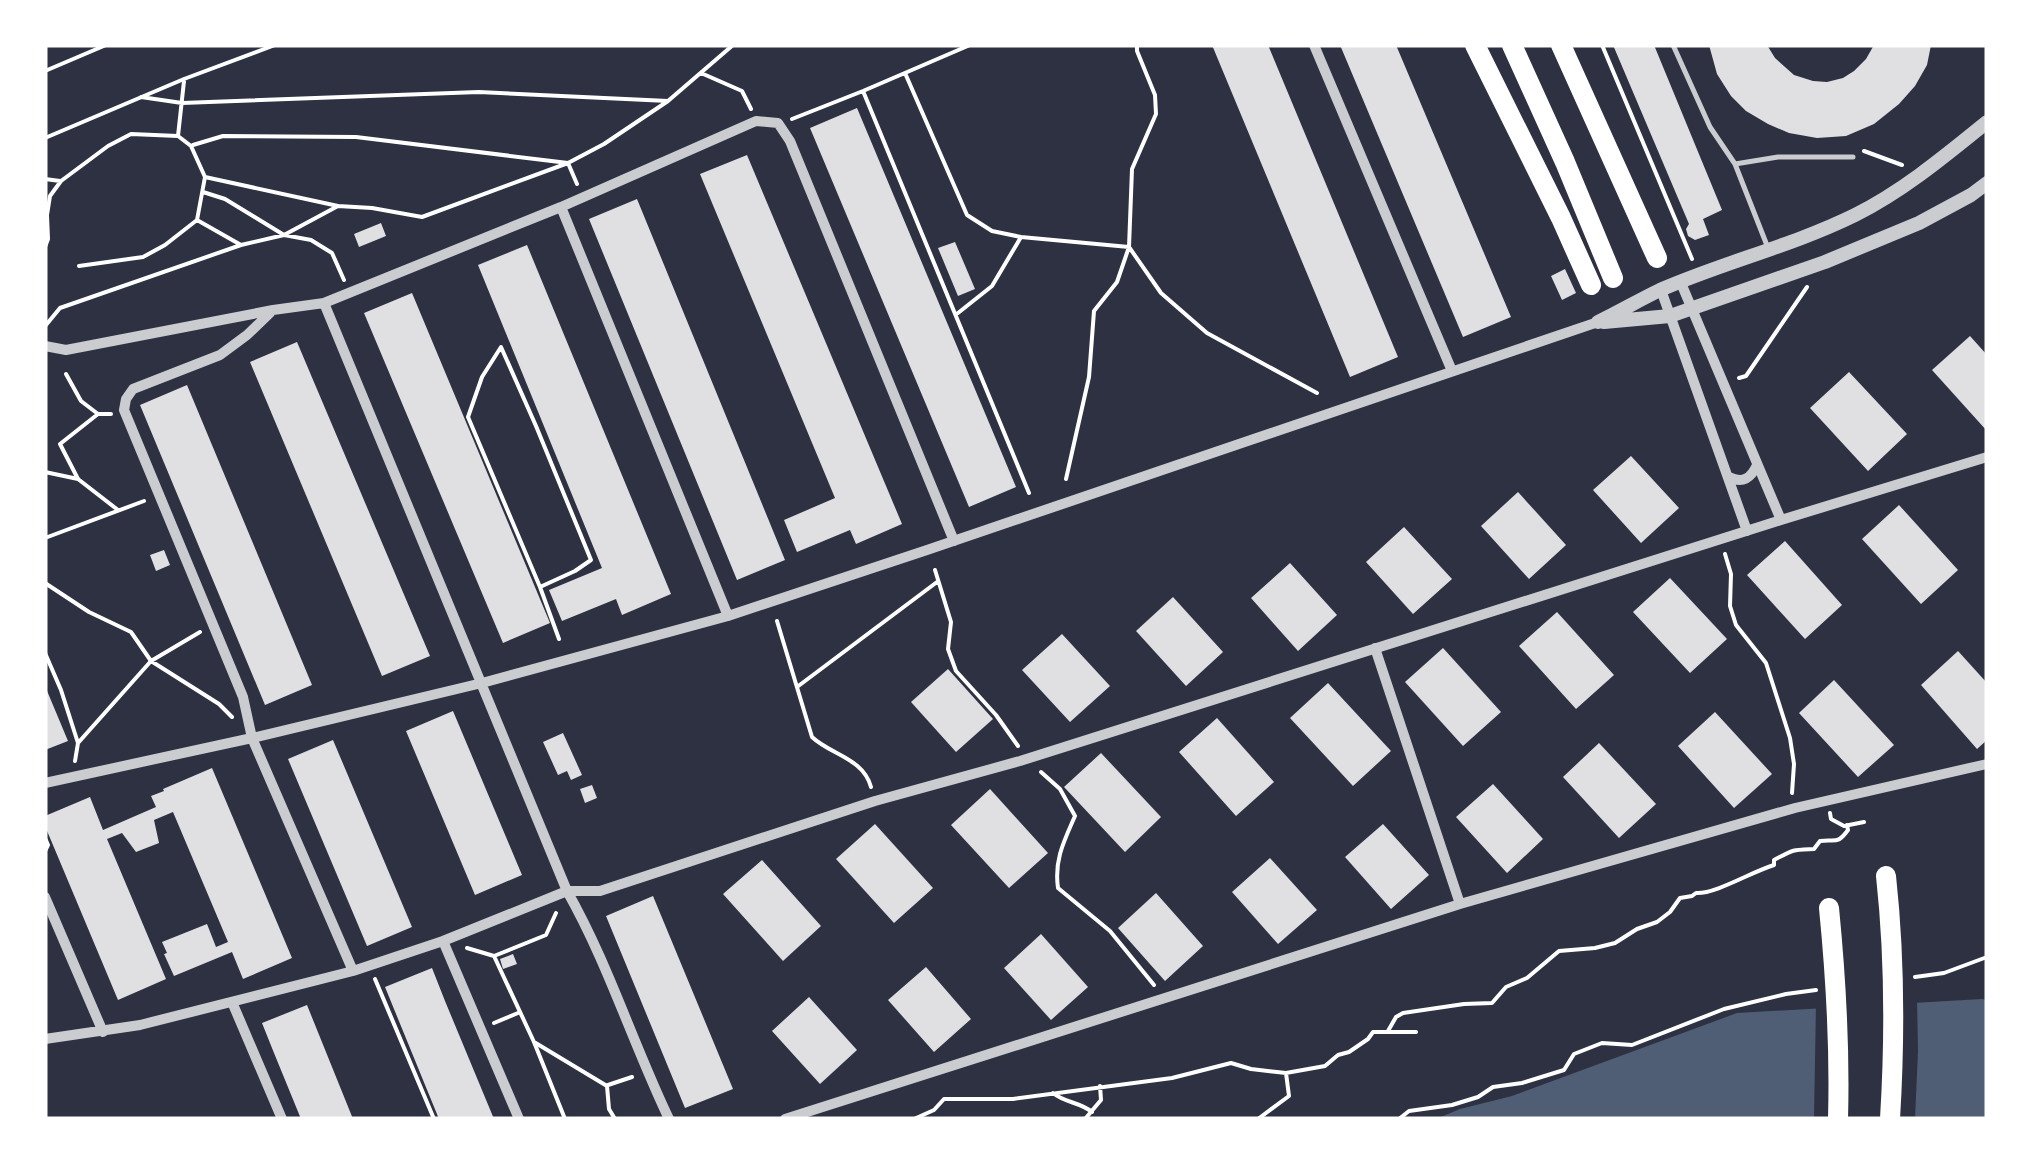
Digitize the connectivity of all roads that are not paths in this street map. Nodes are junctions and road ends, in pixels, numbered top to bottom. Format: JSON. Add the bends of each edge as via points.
{"nodes":[{"id":1,"x":1314,"y":45,"type":"edge"},
{"id":2,"x":1475,"y":45,"type":"edge"},
{"id":3,"x":1512,"y":45,"type":"edge"},
{"id":4,"x":1673,"y":45,"type":"edge"},
{"id":5,"x":1562,"y":47,"type":"edge"},
{"id":6,"x":1987,"y":122,"type":"edge"},
{"id":7,"x":1854,"y":157,"type":"road end"},
{"id":8,"x":1735,"y":164,"type":"junction"},
{"id":9,"x":1987,"y":183,"type":"edge"},
{"id":10,"x":561,"y":208,"type":"junction"},
{"id":11,"x":1769,"y":251,"type":"junction"},
{"id":12,"x":1658,"y":258,"type":"dead end"},
{"id":13,"x":1613,"y":278,"type":"dead end"},
{"id":14,"x":1681,"y":283,"type":"junction"},
{"id":15,"x":1592,"y":285,"type":"dead end"},
{"id":16,"x":1661,"y":290,"type":"junction"},
{"id":17,"x":324,"y":304,"type":"junction"},
{"id":18,"x":1692,"y":309,"type":"junction"},
{"id":19,"x":273,"y":310,"type":"junction"},
{"id":20,"x":1670,"y":316,"type":"junction"},
{"id":21,"x":1598,"y":322,"type":"junction"},
{"id":22,"x":45,"y":346,"type":"edge"},
{"id":23,"x":1452,"y":371,"type":"junction"},
{"id":24,"x":1987,"y":457,"type":"edge"},
{"id":25,"x":1757,"y":464,"type":"junction"},
{"id":26,"x":1728,"y":476,"type":"junction"},
{"id":27,"x":1781,"y":520,"type":"junction"},
{"id":28,"x":1748,"y":531,"type":"junction"},
{"id":29,"x":954,"y":541,"type":"junction"},
{"id":30,"x":728,"y":616,"type":"junction"},
{"id":31,"x":1375,"y":648,"type":"junction"},
{"id":32,"x":482,"y":683,"type":"junction"},
{"id":33,"x":252,"y":738,"type":"junction"},
{"id":34,"x":1987,"y":764,"type":"edge"},
{"id":35,"x":45,"y":783,"type":"edge"},
{"id":36,"x":1886,"y":876,"type":"dead end"},
{"id":37,"x":567,"y":891,"type":"junction"},
{"id":38,"x":45,"y":897,"type":"edge"},
{"id":39,"x":1460,"y":904,"type":"junction"},
{"id":40,"x":1830,"y":908,"type":"dead end"},
{"id":41,"x":443,"y":941,"type":"junction"},
{"id":42,"x":353,"y":971,"type":"junction"},
{"id":43,"x":232,"y":1002,"type":"junction"},
{"id":44,"x":103,"y":1032,"type":"junction"},
{"id":45,"x":45,"y":1040,"type":"edge"},
{"id":46,"x":282,"y":1119,"type":"edge"},
{"id":47,"x":519,"y":1119,"type":"edge"},
{"id":48,"x":668,"y":1119,"type":"edge"},
{"id":49,"x":785,"y":1119,"type":"edge"},
{"id":50,"x":1838,"y":1119,"type":"edge"},
{"id":51,"x":1890,"y":1119,"type":"edge"}],
"edges":[{"from":1,"to":23,"type":"street"},
{"from":2,"to":15,"type":"highway"},
{"from":3,"to":13,"type":"highway"},
{"from":4,"to":8,"type":"lane","via":[[1710,128]]},
{"from":5,"to":12,"type":"highway"},
{"from":6,"to":11,"type":"street","via":[[1896,191]]},
{"from":7,"to":8,"type":"lane"},
{"from":8,"to":11,"type":"lane"},
{"from":9,"to":18,"type":"street","via":[[1919,223]]},
{"from":10,"to":17,"type":"street"},
{"from":10,"to":29,"type":"street","via":[[756,122],[778,123]]},
{"from":10,"to":30,"type":"street"},
{"from":11,"to":14,"type":"street"},
{"from":14,"to":16,"type":"street"},
{"from":14,"to":18,"type":"street"},
{"from":16,"to":20,"type":"street"},
{"from":16,"to":21,"type":"street"},
{"from":17,"to":19,"type":"street"},
{"from":17,"to":32,"type":"street"},
{"from":18,"to":20,"type":"street"},
{"from":18,"to":25,"type":"street"},
{"from":19,"to":22,"type":"street","via":[[66,350]]},
{"from":19,"to":33,"type":"street","via":[[220,355],[134,389],[124,410],[243,697]]},
{"from":20,"to":21,"type":"street"},
{"from":20,"to":26,"type":"street"},
{"from":21,"to":23,"type":"street"},
{"from":23,"to":29,"type":"street"},
{"from":24,"to":27,"type":"street"},
{"from":25,"to":26,"type":"street","via":[[1746,480]]},
{"from":25,"to":27,"type":"street"},
{"from":26,"to":28,"type":"street"},
{"from":27,"to":28,"type":"street"},
{"from":28,"to":31,"type":"street"},
{"from":29,"to":30,"type":"street"},
{"from":30,"to":32,"type":"street"},
{"from":31,"to":37,"type":"street","via":[[600,891]]},
{"from":31,"to":39,"type":"street"},
{"from":32,"to":33,"type":"street"},
{"from":32,"to":37,"type":"street"},
{"from":33,"to":35,"type":"street"},
{"from":33,"to":42,"type":"street"},
{"from":34,"to":39,"type":"street","via":[[1795,808]]},
{"from":36,"to":51,"type":"highway","via":[[1894,962]]},
{"from":37,"to":41,"type":"street"},
{"from":37,"to":48,"type":"street"},
{"from":38,"to":44,"type":"street"},
{"from":39,"to":49,"type":"street"},
{"from":40,"to":50,"type":"highway"},
{"from":41,"to":42,"type":"street"},
{"from":41,"to":47,"type":"street"},
{"from":42,"to":43,"type":"street"},
{"from":43,"to":44,"type":"street"},
{"from":43,"to":46,"type":"street"},
{"from":44,"to":45,"type":"street"}]}
